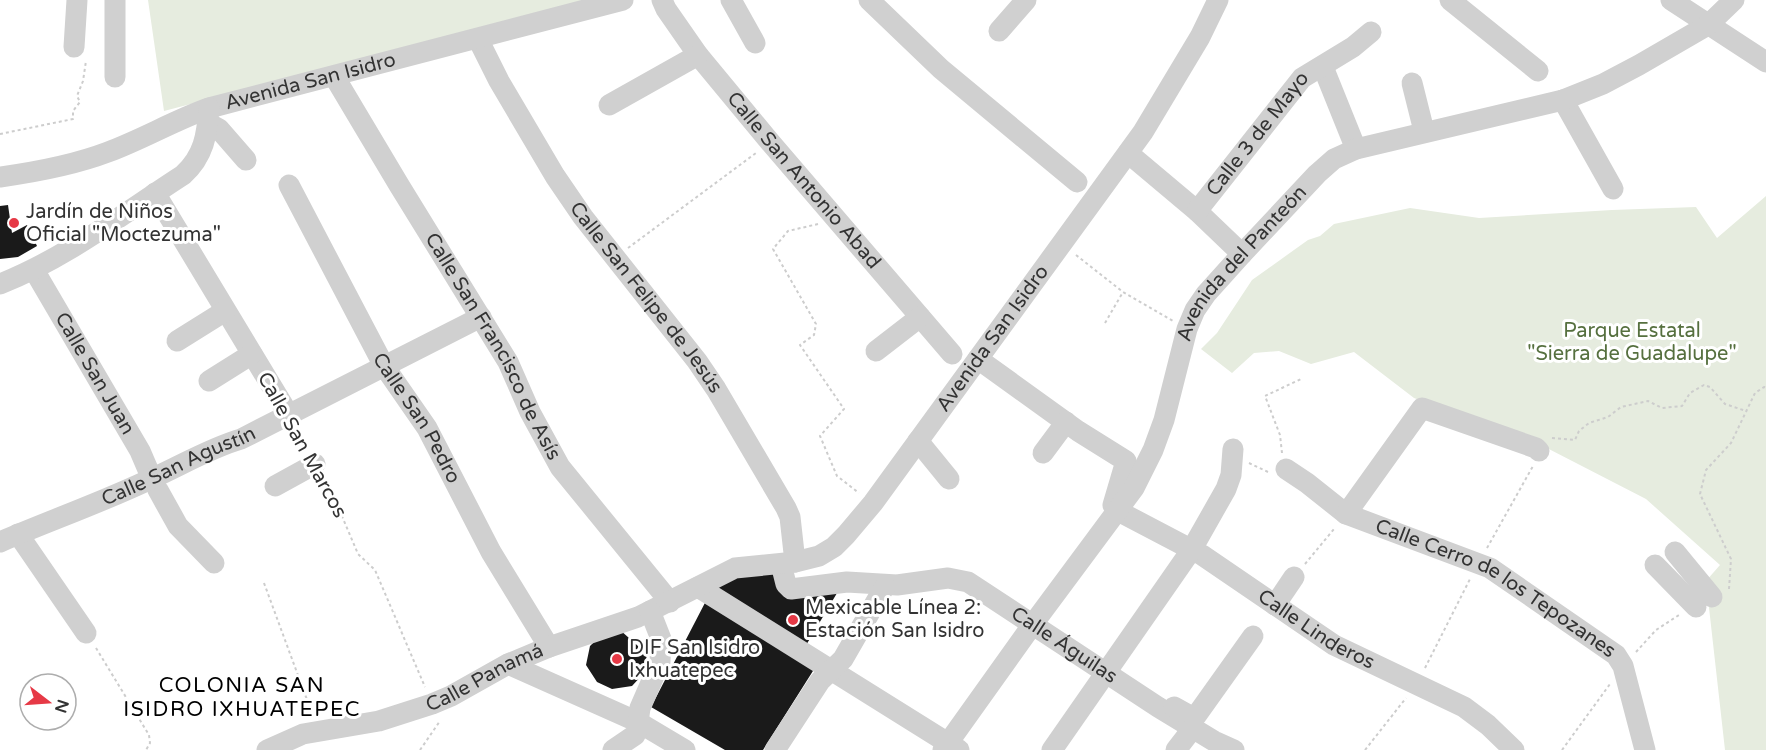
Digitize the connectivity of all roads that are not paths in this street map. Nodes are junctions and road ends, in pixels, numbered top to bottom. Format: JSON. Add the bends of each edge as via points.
{"nodes":[{"id":1,"x":77,"y":0,"type":"edge"},
{"id":2,"x":115,"y":0,"type":"edge"},
{"id":3,"x":623,"y":0,"type":"edge"},
{"id":4,"x":662,"y":0,"type":"edge"},
{"id":5,"x":730,"y":0,"type":"edge"},
{"id":6,"x":869,"y":0,"type":"edge"},
{"id":7,"x":1026,"y":0,"type":"edge"},
{"id":8,"x":1218,"y":0,"type":"edge"},
{"id":9,"x":1450,"y":0,"type":"edge"},
{"id":10,"x":1671,"y":0,"type":"edge"},
{"id":11,"x":1734,"y":0,"type":"edge"},
{"id":12,"x":1708,"y":25,"type":"junction"},
{"id":13,"x":999,"y":31,"type":"dead end"},
{"id":14,"x":1371,"y":32,"type":"dead end"},
{"id":15,"x":478,"y":39,"type":"junction"},
{"id":16,"x":755,"y":43,"type":"dead end"},
{"id":17,"x":74,"y":46,"type":"road end"},
{"id":18,"x":698,"y":55,"type":"junction"},
{"id":19,"x":1766,"y":62,"type":"edge"},
{"id":20,"x":1323,"y":67,"type":"junction"},
{"id":21,"x":1538,"y":71,"type":"dead end"},
{"id":22,"x":334,"y":76,"type":"junction"},
{"id":23,"x":115,"y":77,"type":"dead end"},
{"id":24,"x":1412,"y":83,"type":"dead end"},
{"id":25,"x":1563,"y":100,"type":"junction"},
{"id":26,"x":609,"y":105,"type":"dead end"},
{"id":27,"x":209,"y":115,"type":"junction"},
{"id":28,"x":1424,"y":131,"type":"junction"},
{"id":29,"x":1356,"y":149,"type":"junction"},
{"id":30,"x":1128,"y":153,"type":"junction"},
{"id":31,"x":246,"y":160,"type":"dead end"},
{"id":32,"x":0,"y":177,"type":"edge"},
{"id":33,"x":1077,"y":182,"type":"dead end"},
{"id":34,"x":289,"y":184,"type":"dead end"},
{"id":35,"x":1612,"y":189,"type":"dead end"},
{"id":36,"x":155,"y":193,"type":"junction"},
{"id":37,"x":1197,"y":211,"type":"junction"},
{"id":38,"x":1242,"y":254,"type":"junction"},
{"id":39,"x":34,"y":270,"type":"junction"},
{"id":40,"x":0,"y":284,"type":"edge"},
{"id":41,"x":225,"y":311,"type":"junction"},
{"id":42,"x":481,"y":317,"type":"junction"},
{"id":43,"x":920,"y":317,"type":"junction"},
{"id":44,"x":177,"y":341,"type":"dead end"},
{"id":45,"x":876,"y":351,"type":"dead end"},
{"id":46,"x":252,"y":354,"type":"junction"},
{"id":47,"x":952,"y":354,"type":"dead end"},
{"id":48,"x":978,"y":359,"type":"junction"},
{"id":49,"x":384,"y":366,"type":"junction"},
{"id":50,"x":209,"y":381,"type":"dead end"},
{"id":51,"x":289,"y":415,"type":"junction"},
{"id":52,"x":1066,"y":422,"type":"junction"},
{"id":53,"x":918,"y":441,"type":"junction"},
{"id":54,"x":1233,"y":449,"type":"dead end"},
{"id":55,"x":1539,"y":451,"type":"road end"},
{"id":56,"x":1043,"y":453,"type":"dead end"},
{"id":57,"x":315,"y":464,"type":"road end"},
{"id":58,"x":1286,"y":469,"type":"road end"},
{"id":59,"x":949,"y":479,"type":"dead end"},
{"id":60,"x":155,"y":484,"type":"junction"},
{"id":61,"x":275,"y":486,"type":"dead end"},
{"id":62,"x":1118,"y":511,"type":"junction"},
{"id":63,"x":1346,"y":514,"type":"junction"},
{"id":64,"x":7,"y":535,"type":"edge"},
{"id":65,"x":1192,"y":549,"type":"junction"},
{"id":66,"x":1675,"y":552,"type":"dead end"},
{"id":67,"x":214,"y":563,"type":"dead end"},
{"id":68,"x":788,"y":563,"type":"junction"},
{"id":69,"x":1655,"y":565,"type":"dead end"},
{"id":70,"x":1294,"y":577,"type":"road end"},
{"id":71,"x":885,"y":586,"type":"junction"},
{"id":72,"x":698,"y":587,"type":"junction"},
{"id":73,"x":670,"y":602,"type":"junction"},
{"id":74,"x":1275,"y":604,"type":"junction"},
{"id":75,"x":650,"y":611,"type":"junction"},
{"id":76,"x":1033,"y":624,"type":"junction"},
{"id":77,"x":86,"y":633,"type":"road end"},
{"id":78,"x":1253,"y":636,"type":"dead end"},
{"id":79,"x":549,"y":647,"type":"junction"},
{"id":80,"x":508,"y":664,"type":"junction"},
{"id":81,"x":837,"y":665,"type":"junction"},
{"id":82,"x":1107,"y":672,"type":"junction"},
{"id":83,"x":1140,"y":695,"type":"junction"},
{"id":84,"x":638,"y":722,"type":"junction"},
{"id":85,"x":1193,"y":728,"type":"junction"},
{"id":86,"x":318,"y":732,"type":"junction"},
{"id":87,"x":1217,"y":746,"type":"edge"},
{"id":88,"x":951,"y":748,"type":"edge"},
{"id":89,"x":267,"y":750,"type":"edge"},
{"id":90,"x":304,"y":750,"type":"edge"},
{"id":91,"x":613,"y":750,"type":"edge"},
{"id":92,"x":685,"y":750,"type":"edge"},
{"id":93,"x":775,"y":750,"type":"edge"},
{"id":94,"x":1052,"y":750,"type":"edge"},
{"id":95,"x":1176,"y":750,"type":"edge"},
{"id":96,"x":1234,"y":750,"type":"edge"},
{"id":97,"x":1514,"y":750,"type":"edge"},
{"id":98,"x":1645,"y":750,"type":"edge"}],
"edges":[{"from":1,"to":17,"type":"street"},
{"from":2,"to":23,"type":"street"},
{"from":3,"to":15,"type":"street","name":"Avenida San Isidro"},
{"from":4,"to":18,"type":"street","name":"Calle San Antonio Abad"},
{"from":5,"to":16,"type":"street"},
{"from":6,"to":33,"type":"street","via":[[968,93]]},
{"from":7,"to":13,"type":"street"},
{"from":8,"to":30,"type":"street","name":"Avenida San Isidro","via":[[1200,37]]},
{"from":9,"to":21,"type":"street"},
{"from":10,"to":12,"type":"street"},
{"from":11,"to":12,"type":"street","name":"Avenida del Panteón"},
{"from":12,"to":19,"type":"street"},
{"from":12,"to":25,"type":"street","name":"Avenida del Panteón","via":[[1603,84]]},
{"from":14,"to":20,"type":"street","name":"Calle 3 de Mayo"},
{"from":15,"to":22,"type":"street","name":"Avenida San Isidro"},
{"from":15,"to":68,"type":"street","name":"Calle San Felipe de Jesús","via":[[555,176],[716,389],[790,517]]},
{"from":18,"to":26,"type":"street"},
{"from":18,"to":43,"type":"street","name":"Calle San Antonio Abad"},
{"from":20,"to":29,"type":"street"},
{"from":20,"to":37,"type":"street","name":"Calle 3 de Mayo","via":[[1302,78]]},
{"from":22,"to":27,"type":"street","name":"Avenida San Isidro"},
{"from":22,"to":42,"type":"street","name":"Calle San Francisco de Asís"},
{"from":24,"to":28,"type":"street"},
{"from":25,"to":28,"type":"street","name":"Avenida del Panteón"},
{"from":25,"to":35,"type":"street"},
{"from":27,"to":31,"type":"street"},
{"from":27,"to":32,"type":"street","name":"Avenida San Isidro","via":[[171,123],[106,153]]},
{"from":27,"to":36,"type":"street","via":[[193,166]]},
{"from":28,"to":29,"type":"street","name":"Avenida del Panteón"},
{"from":29,"to":38,"type":"street","name":"Avenida del Panteón","via":[[1317,174]]},
{"from":30,"to":37,"type":"street"},
{"from":30,"to":48,"type":"street","name":"Avenida San Isidro"},
{"from":34,"to":49,"type":"street","name":"Calle San Pedro"},
{"from":36,"to":39,"type":"street"},
{"from":36,"to":41,"type":"street","name":"Calle San Marcos"},
{"from":37,"to":38,"type":"street"},
{"from":38,"to":62,"type":"street","name":"Avenida del Panteón","via":[[1195,310],[1153,450]]},
{"from":39,"to":40,"type":"street"},
{"from":39,"to":60,"type":"street","name":"Calle San Juan","via":[[140,451]]},
{"from":41,"to":44,"type":"street"},
{"from":41,"to":46,"type":"street","name":"Calle San Marcos"},
{"from":42,"to":49,"type":"street","name":"Calle San Agustín"},
{"from":42,"to":73,"type":"street","name":"Calle San Francisco de Asís","via":[[560,467]]},
{"from":43,"to":45,"type":"street"},
{"from":43,"to":47,"type":"street","name":"Calle San Antonio Abad"},
{"from":46,"to":50,"type":"street"},
{"from":46,"to":51,"type":"street","name":"Calle San Marcos"},
{"from":48,"to":52,"type":"street"},
{"from":48,"to":53,"type":"street","name":"Avenida San Isidro"},
{"from":49,"to":51,"type":"street","name":"Calle San Agustín"},
{"from":49,"to":79,"type":"street","name":"Calle San Pedro","via":[[427,428],[491,552]]},
{"from":51,"to":60,"type":"street","name":"Calle San Agustín","via":[[206,452]]},
{"from":52,"to":56,"type":"street"},
{"from":52,"to":62,"type":"street","via":[[1126,461],[1113,505]]},
{"from":53,"to":59,"type":"street"},
{"from":53,"to":68,"type":"street","name":"Avenida San Isidro","via":[[873,503],[834,547],[819,556]]},
{"from":54,"to":65,"type":"street","via":[[1226,489]]},
{"from":55,"to":63,"type":"street","via":[[1422,408]]},
{"from":57,"to":61,"type":"street"},
{"from":58,"to":63,"type":"street","name":"Calle Cerro de los Tepozanes"},
{"from":60,"to":64,"type":"street","name":"Calle San Agustín"},
{"from":60,"to":67,"type":"street","name":"Calle San Juan","via":[[178,526]]},
{"from":62,"to":65,"type":"street","name":"Calle Linderos"},
{"from":62,"to":76,"type":"street","name":"Avenida del Panteón"},
{"from":63,"to":98,"type":"street","name":"Calle Cerro de los Tepozanes","via":[[1490,568],[1616,655],[1623,666]]},
{"from":64,"to":77,"type":"street"},
{"from":65,"to":74,"type":"street","name":"Calle Linderos"},
{"from":65,"to":82,"type":"street"},
{"from":66,"to":69,"type":"street","via":[[1704,602]]},
{"from":68,"to":71,"type":"street","name":"Calle Águilas","via":[[786,584],[791,589],[847,582]]},
{"from":68,"to":72,"type":"street","name":"Avenida San Isidro","via":[[735,568]]},
{"from":70,"to":74,"type":"street"},
{"from":71,"to":76,"type":"street","name":"Calle Águilas","via":[[934,579],[960,580]]},
{"from":71,"to":81,"type":"street"},
{"from":72,"to":73,"type":"street","name":"Calle Panamá"},
{"from":72,"to":81,"type":"street"},
{"from":73,"to":75,"type":"street","name":"Calle Panamá"},
{"from":74,"to":97,"type":"street","name":"Calle Linderos","via":[[1334,645],[1477,716]]},
{"from":75,"to":79,"type":"street","name":"Calle Panamá"},
{"from":75,"to":84,"type":"street","via":[[661,639],[660,662]]},
{"from":76,"to":82,"type":"street","name":"Calle Águilas"},
{"from":76,"to":88,"type":"street","name":"Avenida del Panteón"},
{"from":78,"to":83,"type":"street","via":[[1196,716]]},
{"from":79,"to":80,"type":"street","name":"Calle Panamá"},
{"from":80,"to":84,"type":"street"},
{"from":80,"to":86,"type":"street","name":"Calle Panamá","via":[[442,700],[379,721]]},
{"from":81,"to":88,"type":"street"},
{"from":81,"to":93,"type":"street","via":[[820,681]]},
{"from":82,"to":83,"type":"street","name":"Calle Águilas"},
{"from":82,"to":94,"type":"street"},
{"from":83,"to":85,"type":"street","name":"Calle Águilas"},
{"from":84,"to":91,"type":"street","via":[[635,735]]},
{"from":84,"to":92,"type":"street"},
{"from":85,"to":87,"type":"street","name":"Calle Águilas"},
{"from":85,"to":95,"type":"street"},
{"from":86,"to":89,"type":"street","name":"Calle Panamá"},
{"from":86,"to":90,"type":"street"},
{"from":87,"to":96,"type":"street","name":"Calle Águilas"}]}
